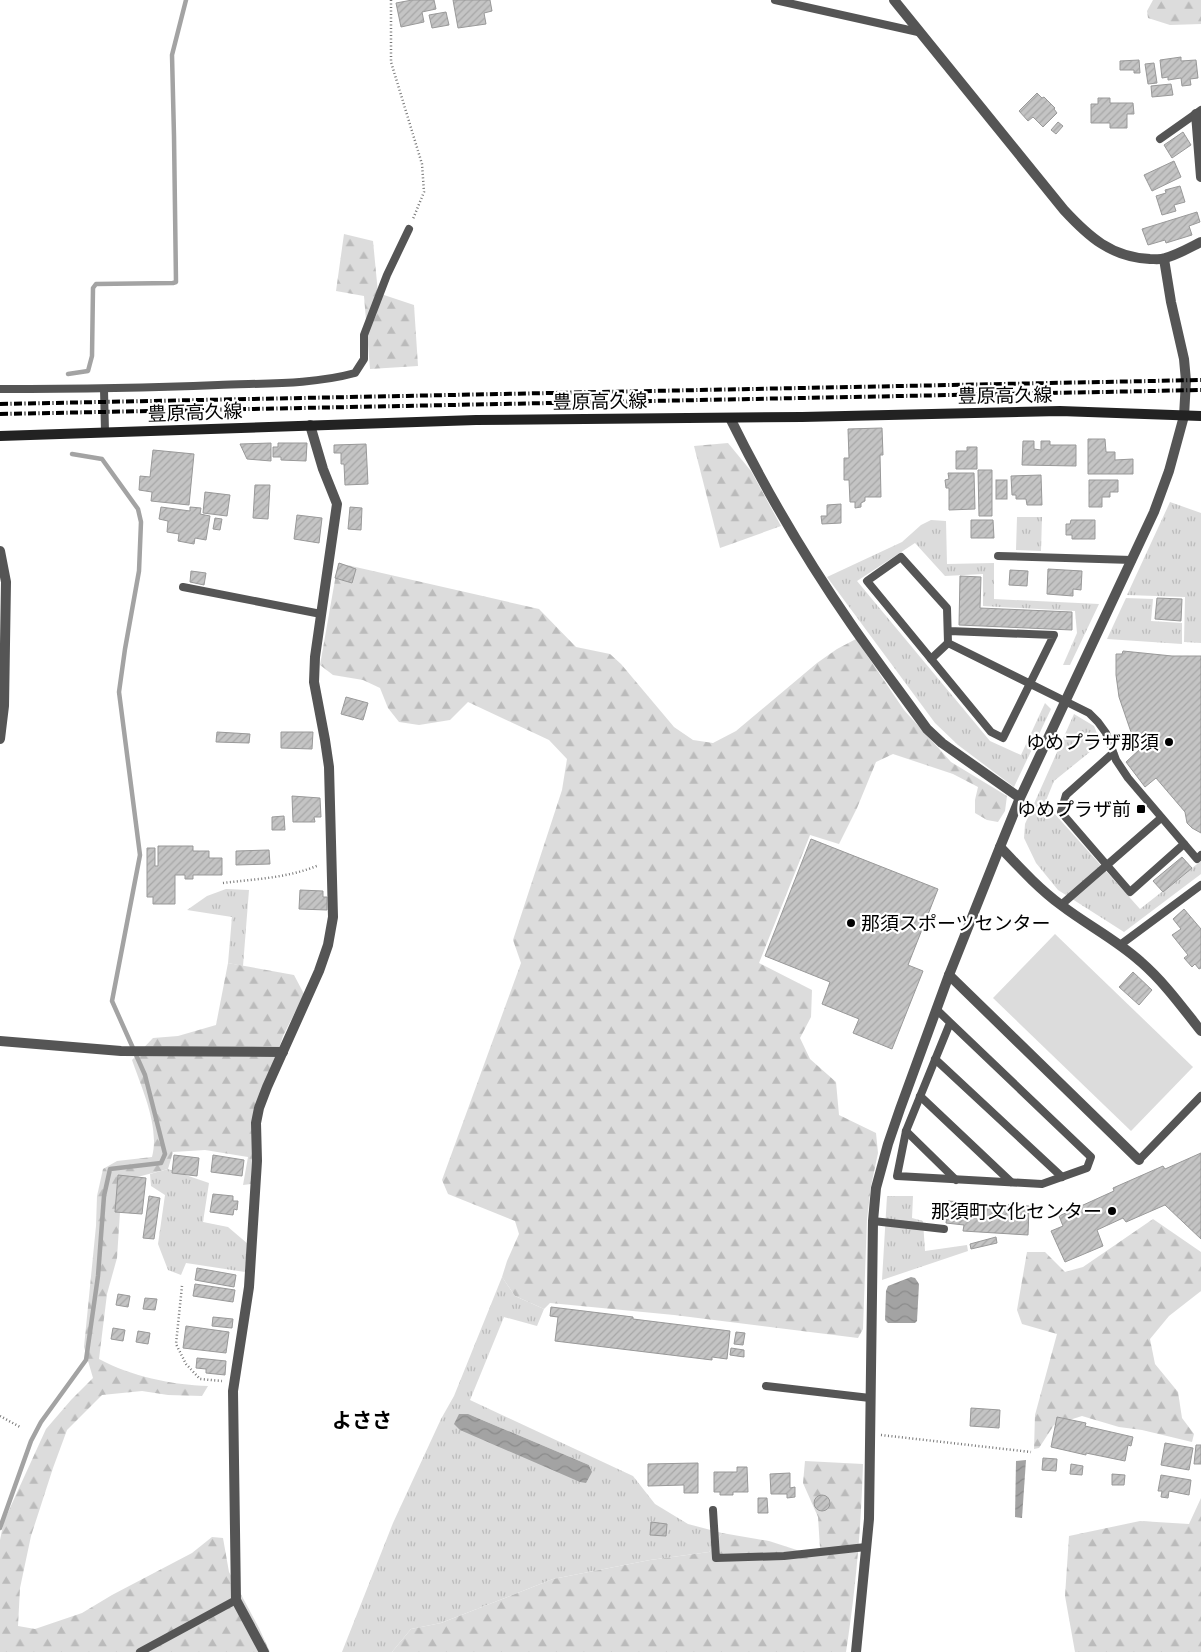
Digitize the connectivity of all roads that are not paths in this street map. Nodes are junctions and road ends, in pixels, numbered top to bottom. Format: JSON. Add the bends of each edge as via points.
{"nodes":[{"id":1,"x":775,"y":0,"type":"edge"},
{"id":2,"x":896,"y":1,"type":"edge"},
{"id":3,"x":918,"y":32,"type":"junction"},
{"id":4,"x":1198,"y":112,"type":"edge"},
{"id":5,"x":1160,"y":139,"type":"dead end"},
{"id":6,"x":1201,"y":177,"type":"edge"},
{"id":7,"x":409,"y":229,"type":"road end"},
{"id":8,"x":1201,"y":242,"type":"edge"},
{"id":9,"x":1164,"y":259,"type":"junction"},
{"id":10,"x":0,"y":389,"type":"edge"},
{"id":11,"x":104,"y":389,"type":"junction"},
{"id":12,"x":1184,"y":416,"type":"junction"},
{"id":13,"x":1201,"y":416,"type":"edge"},
{"id":14,"x":730,"y":418,"type":"junction"},
{"id":15,"x":310,"y":425,"type":"junction"},
{"id":16,"x":105,"y":432,"type":"junction"},
{"id":17,"x":0,"y":436,"type":"edge"},
{"id":18,"x":0,"y":551,"type":"edge"},
{"id":19,"x":998,"y":556,"type":"dead end"},
{"id":20,"x":1132,"y":560,"type":"junction"},
{"id":21,"x":183,"y":587,"type":"dead end"},
{"id":22,"x":321,"y":614,"type":"junction"},
{"id":23,"x":949,"y":631,"type":"junction"},
{"id":24,"x":948,"y":643,"type":"junction"},
{"id":25,"x":931,"y":659,"type":"junction"},
{"id":26,"x":1030,"y":683,"type":"junction"},
{"id":27,"x":1065,"y":701,"type":"junction"},
{"id":28,"x":0,"y":739,"type":"edge"},
{"id":29,"x":1113,"y":753,"type":"junction"},
{"id":30,"x":1020,"y":798,"type":"junction"},
{"id":31,"x":1161,"y":818,"type":"junction"},
{"id":32,"x":1184,"y":844,"type":"junction"},
{"id":33,"x":1000,"y":847,"type":"junction"},
{"id":34,"x":1201,"y":855,"type":"edge"},
{"id":35,"x":1106,"y":865,"type":"junction"},
{"id":36,"x":1201,"y":885,"type":"edge"},
{"id":37,"x":1061,"y":905,"type":"junction"},
{"id":38,"x":1120,"y":945,"type":"junction"},
{"id":39,"x":949,"y":975,"type":"junction"},
{"id":40,"x":937,"y":1010,"type":"junction"},
{"id":41,"x":950,"y":1023,"type":"junction"},
{"id":42,"x":1201,"y":1031,"type":"edge"},
{"id":43,"x":0,"y":1041,"type":"edge"},
{"id":44,"x":283,"y":1052,"type":"junction"},
{"id":45,"x":936,"y":1059,"type":"junction"},
{"id":46,"x":920,"y":1096,"type":"junction"},
{"id":47,"x":1201,"y":1096,"type":"edge"},
{"id":48,"x":906,"y":1131,"type":"junction"},
{"id":49,"x":1139,"y":1160,"type":"joint"},
{"id":50,"x":1062,"y":1177,"type":"junction"},
{"id":51,"x":956,"y":1180,"type":"junction"},
{"id":52,"x":1011,"y":1182,"type":"junction"},
{"id":53,"x":873,"y":1221,"type":"junction"},
{"id":54,"x":944,"y":1229,"type":"dead end"},
{"id":55,"x":766,"y":1386,"type":"dead end"},
{"id":56,"x":870,"y":1398,"type":"junction"},
{"id":57,"x":713,"y":1510,"type":"dead end"},
{"id":58,"x":866,"y":1547,"type":"junction"},
{"id":59,"x":236,"y":1600,"type":"junction"},
{"id":60,"x":140,"y":1652,"type":"edge"},
{"id":61,"x":264,"y":1652,"type":"edge"},
{"id":62,"x":856,"y":1652,"type":"edge"}],
"edges":[{"from":1,"to":3,"type":"lane"},
{"from":2,"to":3,"type":"street"},
{"from":3,"to":9,"type":"street","via":[[1087,234],[1118,252],[1140,258]]},
{"from":4,"to":5,"type":"lane"},
{"from":4,"to":6,"type":"street"},
{"from":7,"to":11,"type":"lane","via":[[364,335],[364,359],[355,373],[337,378],[282,383]]},
{"from":8,"to":9,"type":"street"},
{"from":9,"to":12,"type":"street","via":[[1184,359]]},
{"from":10,"to":11,"type":"lane"},
{"from":11,"to":16,"type":"lane"},
{"from":12,"to":13,"type":"main road","name":"豊原高久線"},
{"from":12,"to":14,"type":"main road","name":"豊原高久線","via":[[1060,411]]},
{"from":12,"to":20,"type":"street","via":[[1163,488]]},
{"from":14,"to":15,"type":"main road","name":"豊原高久線"},
{"from":14,"to":30,"type":"street","via":[[804,553],[927,729]]},
{"from":15,"to":16,"type":"main road","name":"豊原高久線"},
{"from":15,"to":22,"type":"street","via":[[337,504]]},
{"from":16,"to":17,"type":"main road","name":"豊原高久線"},
{"from":18,"to":28,"type":"street","via":[[6,582],[4,706]]},
{"from":19,"to":20,"type":"lane"},
{"from":20,"to":27,"type":"street"},
{"from":21,"to":22,"type":"lane"},
{"from":22,"to":44,"type":"street","via":[[314,682],[329,767],[333,917],[319,971]]},
{"from":23,"to":24,"type":"lane"},
{"from":23,"to":25,"type":"lane","via":[[947,608],[901,557],[867,581]]},
{"from":23,"to":26,"type":"lane","via":[[1054,635]]},
{"from":24,"to":25,"type":"lane"},
{"from":24,"to":26,"type":"lane"},
{"from":25,"to":26,"type":"lane","via":[[991,732],[1003,738]]},
{"from":26,"to":27,"type":"lane"},
{"from":27,"to":29,"type":"lane","via":[[1089,713],[1098,722]]},
{"from":27,"to":30,"type":"street"},
{"from":29,"to":31,"type":"lane","via":[[1128,778]]},
{"from":29,"to":35,"type":"lane","via":[[1066,795],[1062,812]]},
{"from":30,"to":33,"type":"street"},
{"from":31,"to":32,"type":"lane"},
{"from":31,"to":35,"type":"lane"},
{"from":32,"to":34,"type":"lane","via":[[1197,858]]},
{"from":32,"to":35,"type":"lane","via":[[1130,892]]},
{"from":33,"to":37,"type":"street"},
{"from":33,"to":39,"type":"street"},
{"from":35,"to":37,"type":"lane"},
{"from":36,"to":38,"type":"lane"},
{"from":37,"to":38,"type":"street"},
{"from":38,"to":42,"type":"street","via":[[1158,978]]},
{"from":39,"to":40,"type":"street"},
{"from":39,"to":49,"type":"street"},
{"from":40,"to":41,"type":"lane"},
{"from":40,"to":53,"type":"street","via":[[888,1144],[876,1188]]},
{"from":41,"to":45,"type":"lane"},
{"from":41,"to":50,"type":"lane","via":[[1091,1157],[1088,1168]]},
{"from":43,"to":44,"type":"street","via":[[121,1051]]},
{"from":44,"to":59,"type":"street","via":[[256,1123],[257,1161],[249,1287],[234,1382]]},
{"from":45,"to":46,"type":"lane"},
{"from":45,"to":50,"type":"lane"},
{"from":46,"to":48,"type":"lane"},
{"from":46,"to":52,"type":"lane"},
{"from":47,"to":49,"type":"lane"},
{"from":48,"to":51,"type":"lane"},
{"from":48,"to":51,"type":"lane","via":[[897,1176]]},
{"from":50,"to":52,"type":"lane","via":[[1042,1184]]},
{"from":51,"to":52,"type":"lane"},
{"from":53,"to":54,"type":"lane"},
{"from":53,"to":56,"type":"street"},
{"from":55,"to":56,"type":"lane"},
{"from":56,"to":58,"type":"street"},
{"from":57,"to":58,"type":"lane","via":[[716,1558],[784,1556]]},
{"from":58,"to":62,"type":"street"},
{"from":59,"to":60,"type":"lane"},
{"from":59,"to":61,"type":"street"}]}
